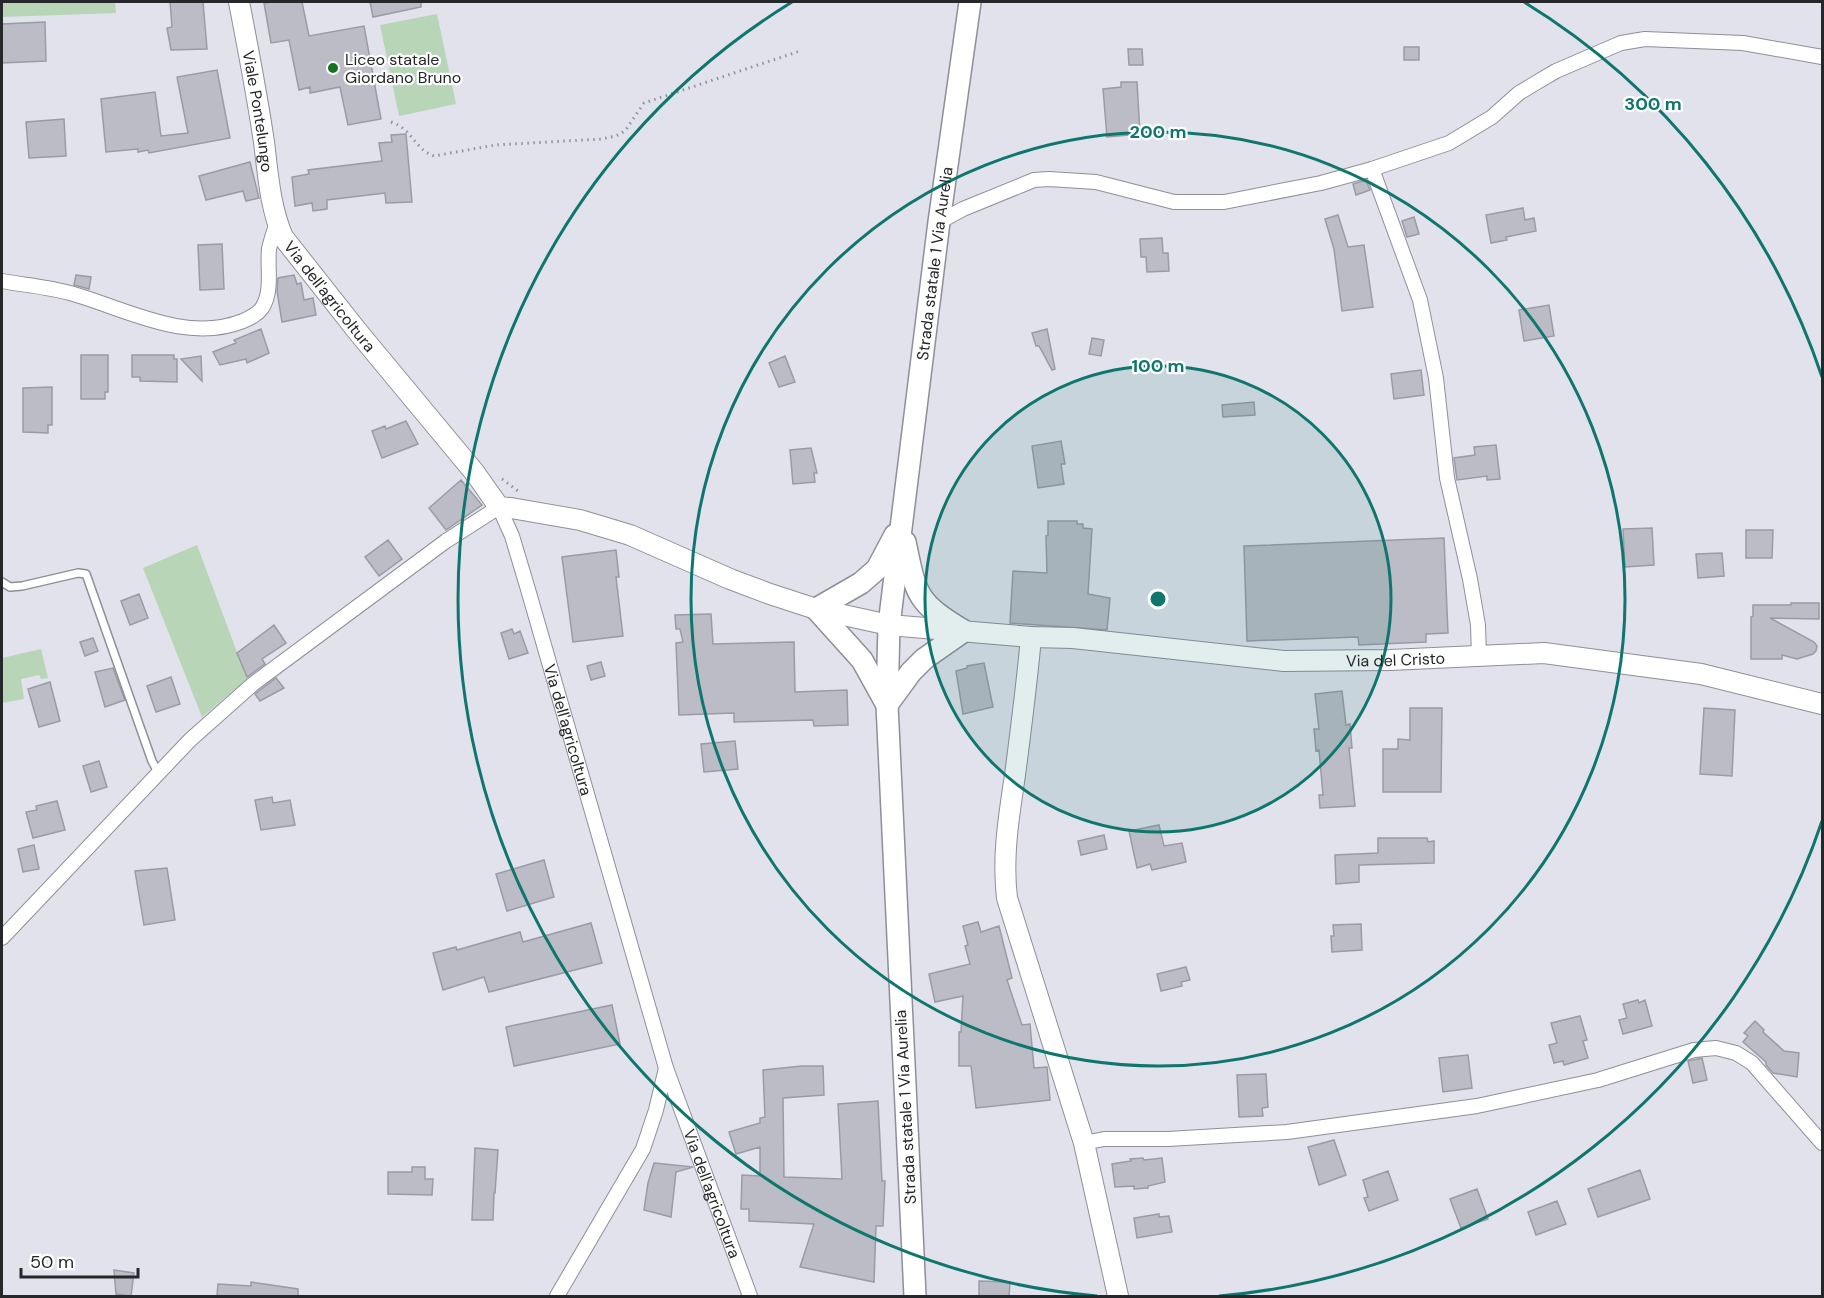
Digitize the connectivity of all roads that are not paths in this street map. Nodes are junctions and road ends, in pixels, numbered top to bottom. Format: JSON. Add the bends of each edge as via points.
{"nodes":[{"id":1,"x":239,"y":2,"type":"edge"},
{"id":2,"x":970,"y":2,"type":"edge"},
{"id":3,"x":1822,"y":57,"type":"edge"},
{"id":4,"x":1372,"y":169,"type":"junction"},
{"id":5,"x":939,"y":222,"type":"junction"},
{"id":6,"x":277,"y":223,"type":"junction"},
{"id":7,"x":2,"y":281,"type":"edge"},
{"id":8,"x":499,"y":507,"type":"junction"},
{"id":9,"x":901,"y":524,"type":"junction"},
{"id":10,"x":2,"y":582,"type":"edge"},
{"id":11,"x":816,"y":609,"type":"junction"},
{"id":12,"x":889,"y":624,"type":"junction"},
{"id":13,"x":964,"y":631,"type":"junction"},
{"id":14,"x":1031,"y":637,"type":"junction"},
{"id":15,"x":1479,"y":657,"type":"junction"},
{"id":16,"x":1822,"y":704,"type":"edge"},
{"id":17,"x":887,"y":705,"type":"junction"},
{"id":18,"x":159,"y":774,"type":"junction"},
{"id":19,"x":2,"y":938,"type":"edge"},
{"id":20,"x":666,"y":1068,"type":"junction"},
{"id":21,"x":1084,"y":1143,"type":"junction"},
{"id":22,"x":1822,"y":1143,"type":"edge"},
{"id":23,"x":557,"y":1296,"type":"edge"},
{"id":24,"x":750,"y":1296,"type":"edge"},
{"id":25,"x":915,"y":1296,"type":"edge"},
{"id":26,"x":1118,"y":1296,"type":"edge"}],
"edges":[{"from":1,"to":6,"type":"street","name":"Viale Pontelungo"},
{"from":2,"to":5,"type":"main road","name":"Strada statale 1 Via Aurelia"},
{"from":3,"to":4,"type":"street","via":[[1743,43],[1646,39],[1621,43],[1539,81],[1449,143]]},
{"from":4,"to":5,"type":"street","via":[[1224,202],[1174,201],[1096,182],[1034,180]]},
{"from":4,"to":15,"type":"street","via":[[1420,300],[1436,378],[1447,478],[1478,625]]},
{"from":5,"to":9,"type":"main road","name":"Strada statale 1 Via Aurelia"},
{"from":6,"to":7,"type":"street","via":[[269,250],[266,301],[252,317],[231,326],[196,329],[172,325],[67,292]]},
{"from":6,"to":8,"type":"street","name":"Via dell'agricoltura","via":[[289,247]]},
{"from":8,"to":11,"type":"street","name":"Via del Cristo","via":[[580,520],[630,535],[730,579]]},
{"from":8,"to":18,"type":"street","via":[[446,540],[253,684],[210,721]]},
{"from":8,"to":20,"type":"street","name":"Via dell'agricoltura","via":[[527,586]]},
{"from":9,"to":11,"type":"main road","via":[[877,568],[861,583]]},
{"from":9,"to":12,"type":"main road","name":"Strada statale 1 Via Aurelia"},
{"from":9,"to":13,"type":"main road","via":[[919,594],[939,615]]},
{"from":10,"to":18,"type":"lane","via":[[10,587],[22,586],[86,574]]},
{"from":11,"to":12,"type":"street","name":"Via del Cristo"},
{"from":11,"to":17,"type":"main road","via":[[862,660]]},
{"from":12,"to":13,"type":"street","name":"Via del Cristo"},
{"from":12,"to":17,"type":"main road","name":"Strada statale 1 Via Aurelia"},
{"from":13,"to":14,"type":"street","name":"Via del Cristo"},
{"from":13,"to":17,"type":"main road","via":[[924,659]]},
{"from":14,"to":15,"type":"street","name":"Via del Cristo","via":[[1073,638],[1284,662]]},
{"from":14,"to":21,"type":"street","via":[[1004,874],[1007,898]]},
{"from":15,"to":16,"type":"street","name":"Via del Cristo","via":[[1544,653],[1701,674]]},
{"from":17,"to":25,"type":"main road","name":"Strada statale 1 Via Aurelia"},
{"from":18,"to":19,"type":"street"},
{"from":20,"to":23,"type":"street","via":[[643,1149]]},
{"from":20,"to":24,"type":"street","name":"Via dell'agricoltura"},
{"from":21,"to":22,"type":"street","via":[[1287,1132],[1477,1106],[1598,1080],[1694,1050],[1716,1048],[1736,1053],[1752,1063]]},
{"from":21,"to":26,"type":"street"}]}
